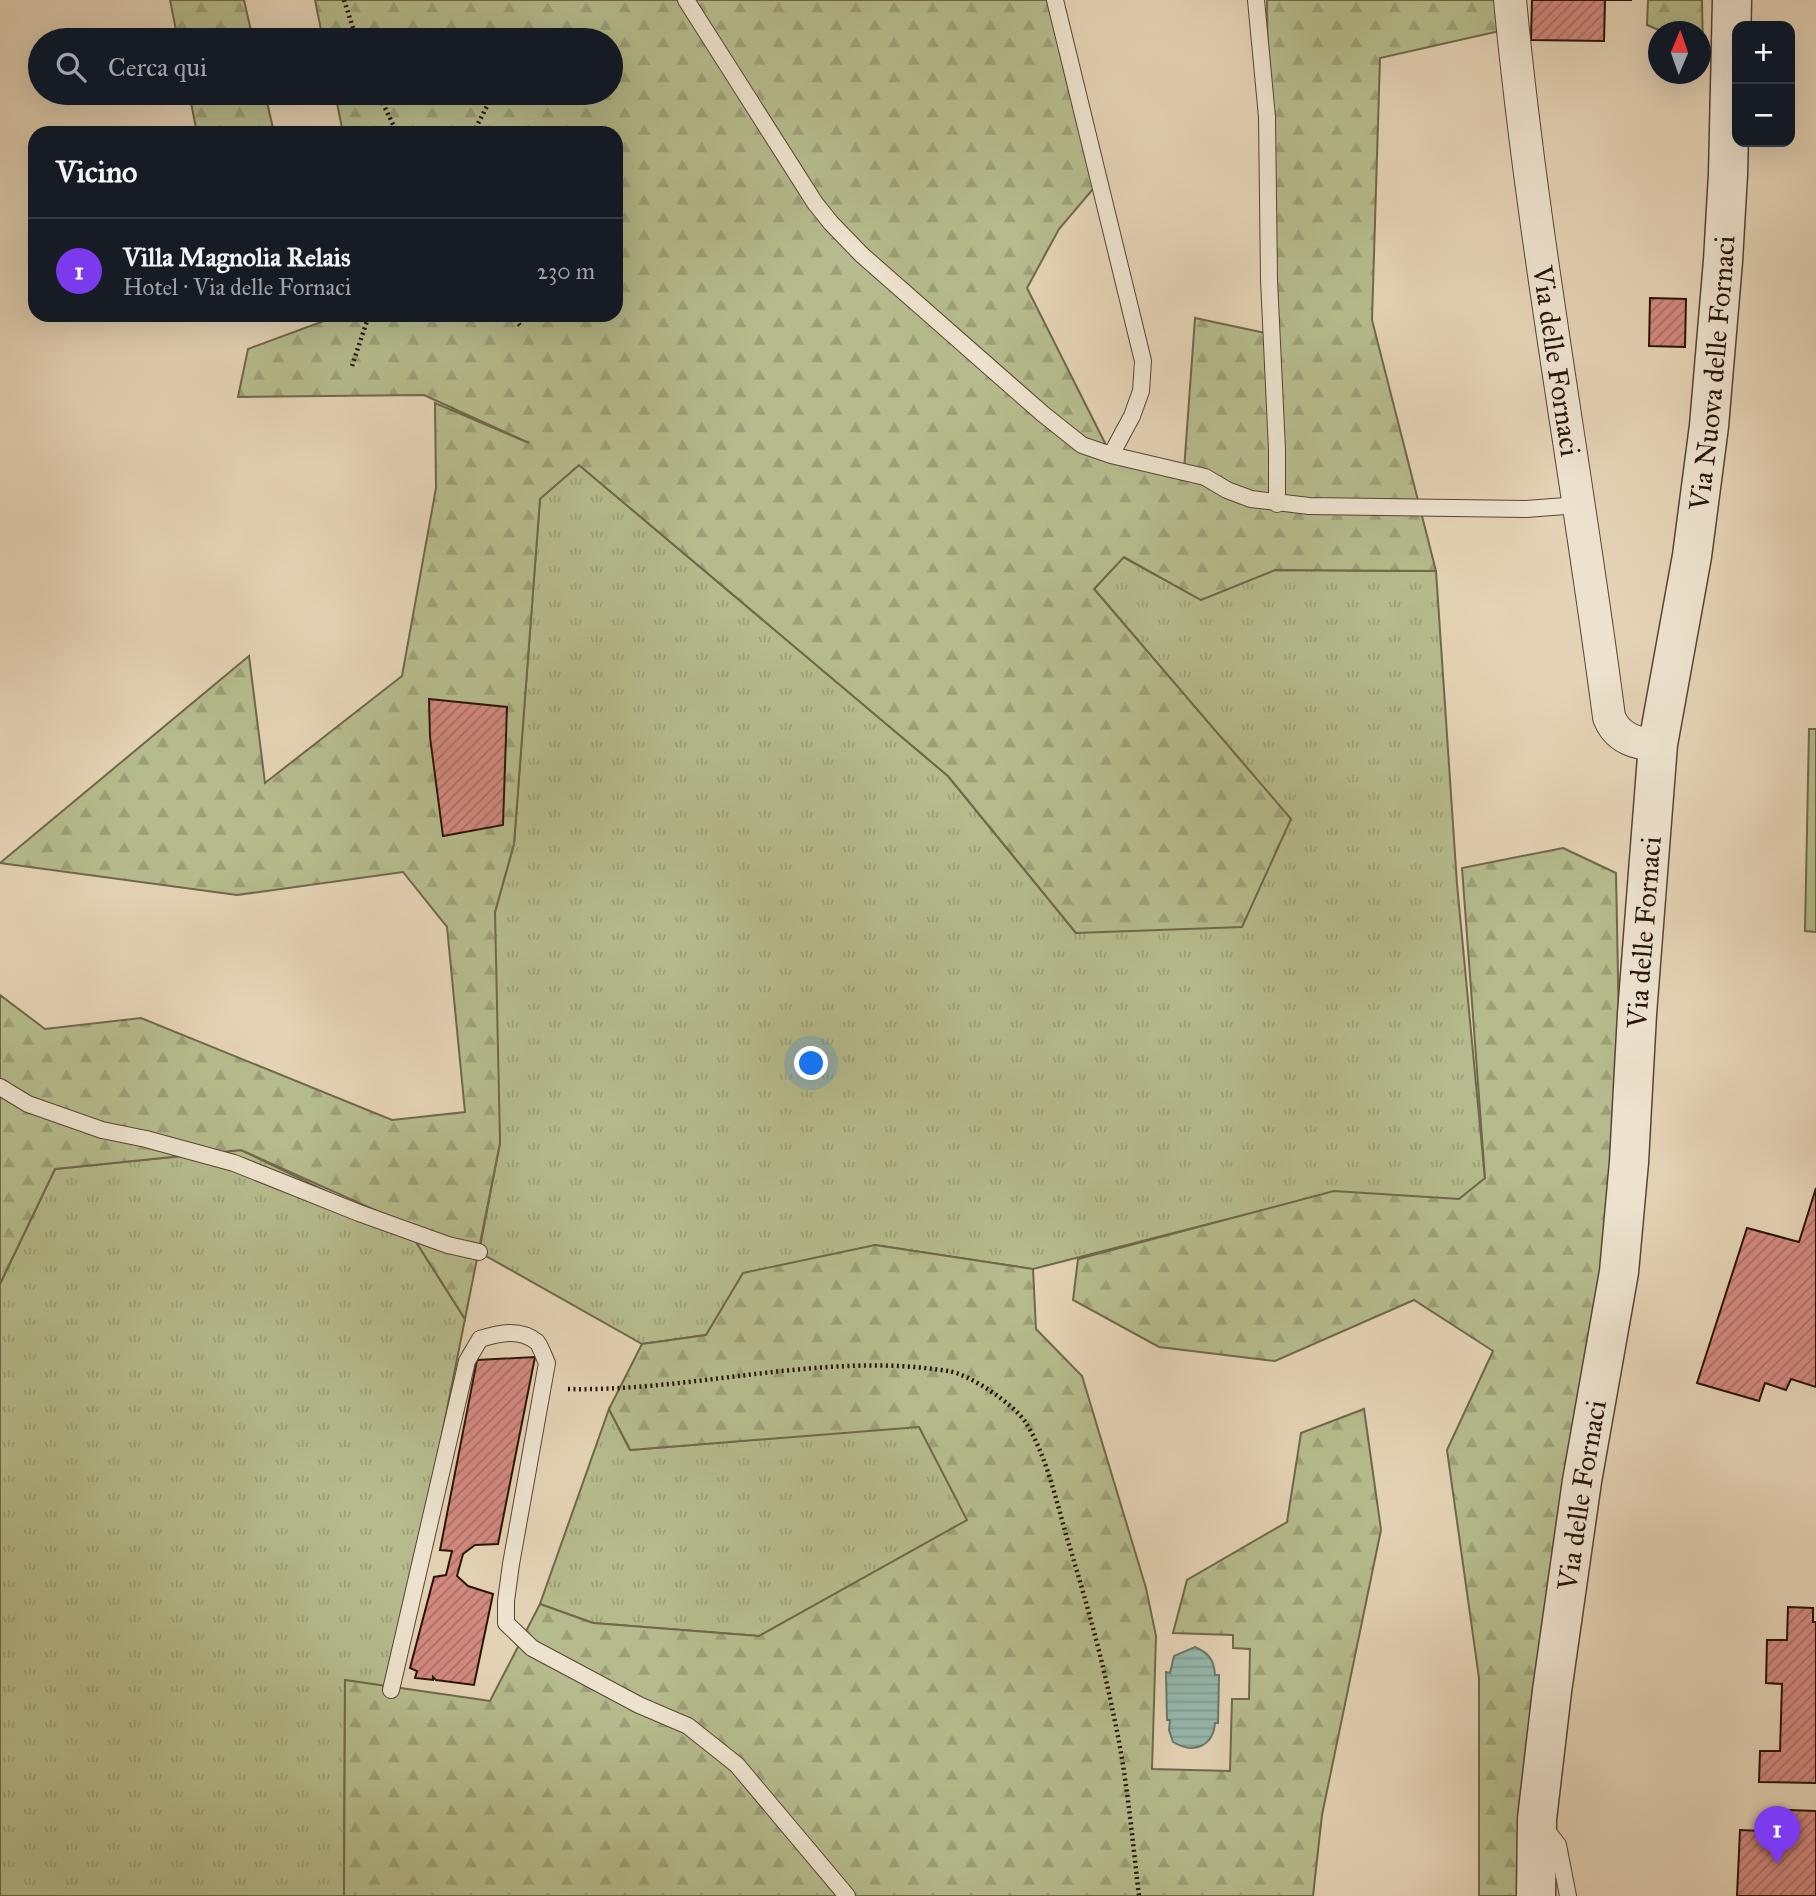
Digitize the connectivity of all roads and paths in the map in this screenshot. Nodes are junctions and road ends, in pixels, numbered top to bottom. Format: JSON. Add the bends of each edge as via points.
{"nodes":[{"id":1,"x":344,"y":0,"type":"edge"},
{"id":2,"x":686,"y":0,"type":"edge"},
{"id":3,"x":1055,"y":0,"type":"edge"},
{"id":4,"x":1256,"y":0,"type":"edge"},
{"id":5,"x":1510,"y":0,"type":"edge"},
{"id":6,"x":1731,"y":0,"type":"edge"},
{"id":7,"x":353,"y":28,"type":"edge"},
{"id":8,"x":384,"y":105,"type":"edge"},
{"id":9,"x":488,"y":105,"type":"edge"},
{"id":10,"x":394,"y":126,"type":"edge"},
{"id":11,"x":477,"y":126,"type":"edge"},
{"id":12,"x":367,"y":322,"type":"edge"},
{"id":13,"x":517,"y":322,"type":"edge"},
{"id":14,"x":521,"y":327,"type":"dead end"},
{"id":15,"x":352,"y":366,"type":"dead end"},
{"id":16,"x":1111,"y":455,"type":"junction"},
{"id":17,"x":1277,"y":503,"type":"junction"},
{"id":18,"x":1580,"y":505,"type":"junction"},
{"id":19,"x":1658,"y":744,"type":"junction"},
{"id":20,"x":0,"y":1087,"type":"edge"},
{"id":21,"x":479,"y":1252,"type":"dead end"},
{"id":22,"x":542,"y":1387,"type":"junction"},
{"id":23,"x":391,"y":1690,"type":"dead end"},
{"id":24,"x":1537,"y":1819,"type":"junction"},
{"id":25,"x":848,"y":1896,"type":"edge"},
{"id":26,"x":1139,"y":1896,"type":"edge"},
{"id":27,"x":1536,"y":1896,"type":"edge"},
{"id":28,"x":1568,"y":1896,"type":"edge"}],
"edges":[{"from":1,"to":7,"type":"path"},
{"from":2,"to":16,"type":"lane","via":[[815,203],[846,240],[1043,414],[1082,445]]},
{"from":3,"to":16,"type":"lane","via":[[1143,361],[1142,391]]},
{"from":4,"to":17,"type":"lane","via":[[1267,117]]},
{"from":5,"to":18,"type":"street","name":"Via delle Fornaci"},
{"from":6,"to":19,"type":"street","name":"Via Nuova delle Fornaci","via":[[1728,174],[1710,413],[1696,530]]},
{"from":8,"to":10,"type":"path"},
{"from":9,"to":11,"type":"path"},
{"from":12,"to":15,"type":"path"},
{"from":13,"to":14,"type":"path"},
{"from":16,"to":17,"type":"lane","via":[[1205,477],[1251,499]]},
{"from":17,"to":18,"type":"lane","via":[[1526,509]]},
{"from":18,"to":19,"type":"street","name":"Via delle Fornaci","via":[[1610,721],[1630,740]]},
{"from":19,"to":24,"type":"street","name":"Via delle Fornaci","via":[[1619,1272],[1582,1481]]},
{"from":20,"to":21,"type":"lane","via":[[28,1104],[102,1130],[234,1163],[447,1245]]},
{"from":22,"to":23,"type":"lane","via":[[547,1363],[538,1343],[519,1333],[480,1339],[471,1351]]},
{"from":22,"to":25,"type":"lane","via":[[511,1564],[506,1623],[532,1648],[639,1706],[688,1726],[728,1757]]},
{"from":22,"to":26,"type":"path","via":[[615,1390],[772,1372],[905,1367],[952,1371],[983,1385],[1005,1403],[1025,1422],[1047,1470],[1087,1604],[1115,1718]]},
{"from":24,"to":27,"type":"street","name":"Via delle Fornaci"},
{"from":24,"to":28,"type":"lane","via":[[1558,1845]]}]}
